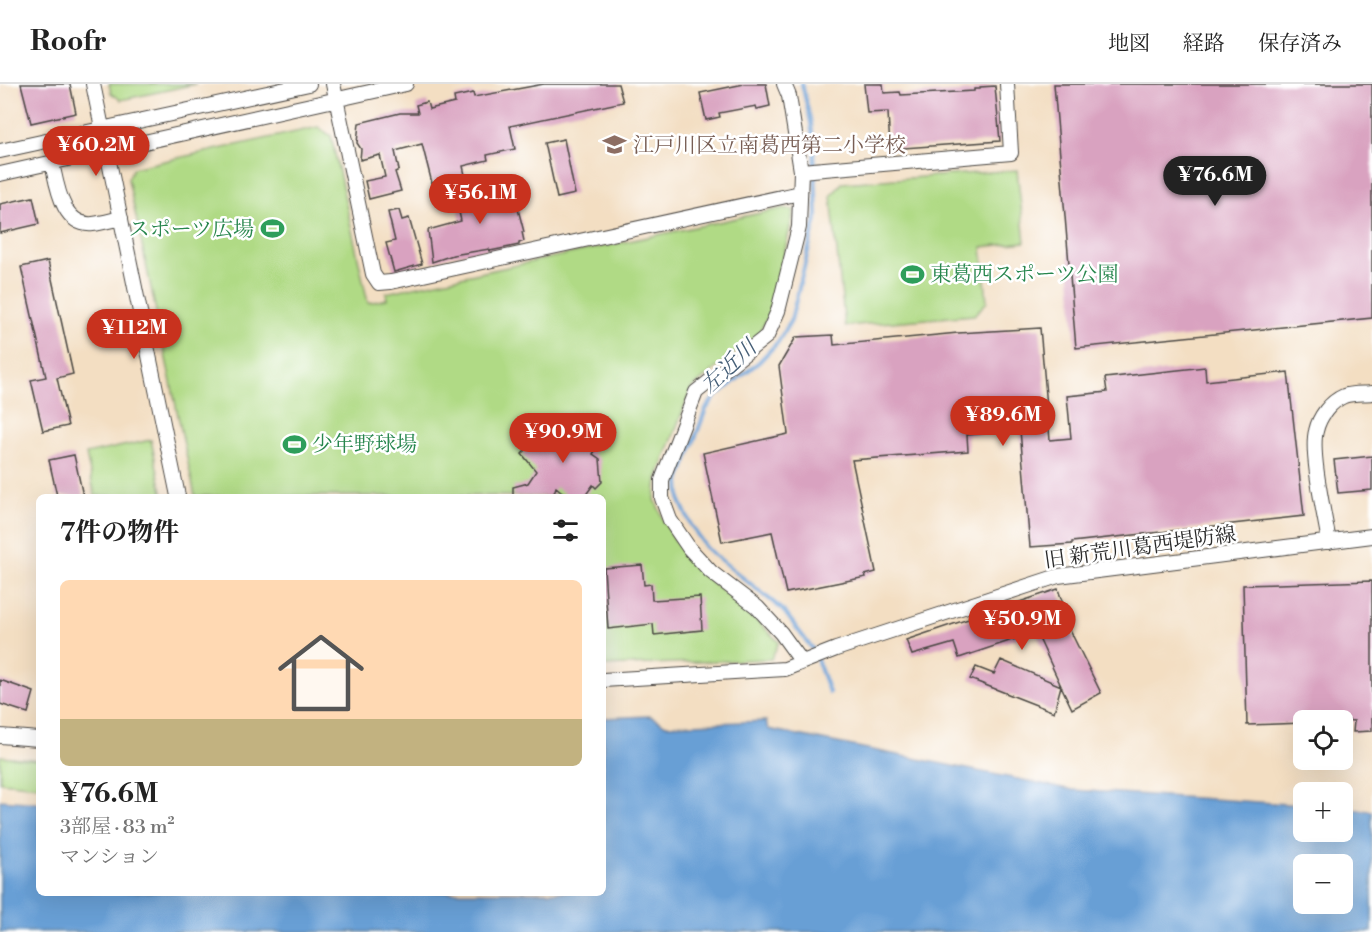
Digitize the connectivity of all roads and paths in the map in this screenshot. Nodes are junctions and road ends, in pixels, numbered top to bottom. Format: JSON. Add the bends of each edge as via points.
{"nodes":[{"id":1,"x":93,"y":84,"type":"edge"},
{"id":2,"x":309,"y":84,"type":"edge"},
{"id":3,"x":333,"y":84,"type":"edge"},
{"id":4,"x":406,"y":84,"type":"edge"},
{"id":5,"x":784,"y":84,"type":"edge"},
{"id":6,"x":1007,"y":84,"type":"edge"},
{"id":7,"x":337,"y":99,"type":"junction"},
{"id":8,"x":103,"y":129,"type":"junction"},
{"id":9,"x":0,"y":151,"type":"edge"},
{"id":10,"x":107,"y":151,"type":"junction"},
{"id":11,"x":52,"y":163,"type":"junction"},
{"id":12,"x":801,"y":171,"type":"junction"},
{"id":13,"x":0,"y":174,"type":"edge"},
{"id":14,"x":800,"y":193,"type":"junction"},
{"id":15,"x":121,"y":218,"type":"junction"},
{"id":16,"x":1372,"y":393,"type":"edge"},
{"id":17,"x":178,"y":494,"type":"edge"},
{"id":18,"x":1372,"y":536,"type":"edge"},
{"id":19,"x":1329,"y":542,"type":"junction"},
{"id":20,"x":802,"y":662,"type":"junction"},
{"id":21,"x":606,"y":680,"type":"edge"},
{"id":22,"x":0,"y":736,"type":"edge"},
{"id":23,"x":36,"y":739,"type":"edge"}],
"edges":[{"from":1,"to":8,"type":"street"},
{"from":2,"to":8,"type":"street"},
{"from":3,"to":7,"type":"street"},
{"from":4,"to":7,"type":"street"},
{"from":5,"to":12,"type":"street"},
{"from":6,"to":12,"type":"street","via":[[1011,153]]},
{"from":7,"to":10,"type":"street"},
{"from":7,"to":14,"type":"street","via":[[373,274],[380,283]]},
{"from":8,"to":9,"type":"street"},
{"from":8,"to":10,"type":"street"},
{"from":10,"to":11,"type":"street"},
{"from":10,"to":15,"type":"street"},
{"from":11,"to":13,"type":"street"},
{"from":11,"to":15,"type":"street","via":[[59,195],[74,218],[92,224]]},
{"from":12,"to":14,"type":"street"},
{"from":14,"to":20,"type":"street","via":[[799,227],[771,328],[767,336],[696,392],[663,480],[662,498],[670,520],[689,549],[711,572],[757,607]]},
{"from":15,"to":17,"type":"street"},
{"from":16,"to":19,"type":"street","via":[[1345,396],[1331,405],[1315,433]]},
{"from":18,"to":19,"type":"street","name":"旧 新荒川葛西堤防線"},
{"from":19,"to":20,"type":"street","name":"旧 新荒川葛西堤防線","via":[[1058,576]]},
{"from":20,"to":21,"type":"street","name":"旧 新荒川葛西堤防線","via":[[775,670]]},
{"from":22,"to":23,"type":"street"}]}
